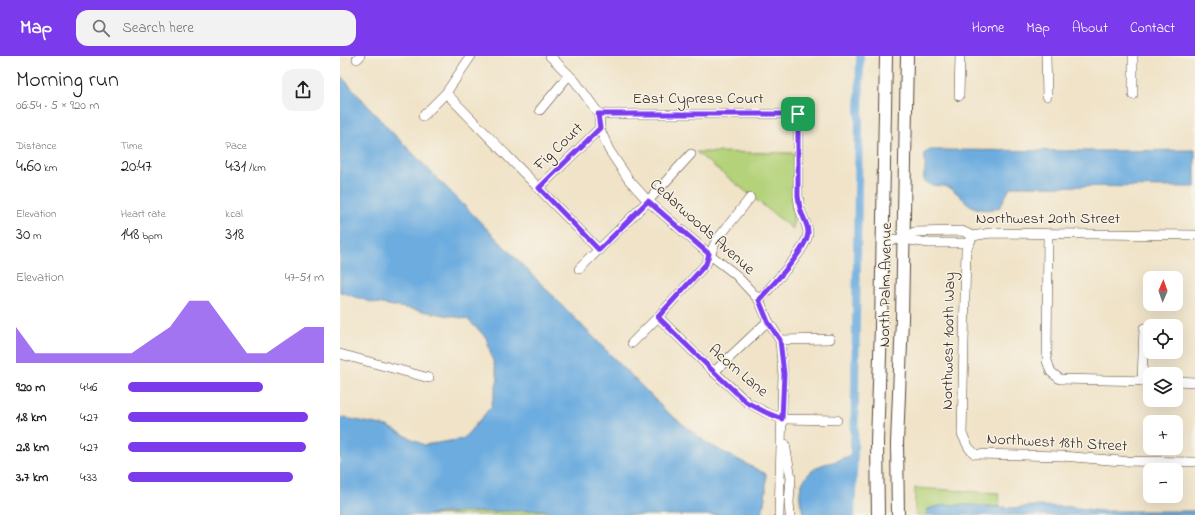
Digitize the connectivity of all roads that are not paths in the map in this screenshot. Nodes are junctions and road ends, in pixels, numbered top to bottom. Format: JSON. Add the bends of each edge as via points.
{"nodes":[{"id":1,"x":471,"y":56,"type":"edge"},
{"id":2,"x":550,"y":56,"type":"edge"},
{"id":3,"x":886,"y":56,"type":"edge"},
{"id":4,"x":907,"y":56,"type":"edge"},
{"id":5,"x":960,"y":56,"type":"edge"},
{"id":6,"x":1046,"y":56,"type":"edge"},
{"id":7,"x":1133,"y":56,"type":"edge"},
{"id":8,"x":569,"y":75,"type":"junction"},
{"id":9,"x":446,"y":93,"type":"junction"},
{"id":10,"x":1133,"y":95,"type":"dead end"},
{"id":11,"x":959,"y":96,"type":"dead end"},
{"id":12,"x":1046,"y":96,"type":"dead end"},
{"id":13,"x":540,"y":110,"type":"dead end"},
{"id":14,"x":598,"y":114,"type":"junction"},
{"id":15,"x":423,"y":116,"type":"dead end"},
{"id":16,"x":600,"y":128,"type":"junction"},
{"id":17,"x":691,"y":154,"type":"dead end"},
{"id":18,"x":539,"y":188,"type":"junction"},
{"id":19,"x":750,"y":198,"type":"dead end"},
{"id":20,"x":648,"y":201,"type":"junction"},
{"id":21,"x":1048,"y":234,"type":"junction"},
{"id":22,"x":1195,"y":235,"type":"edge"},
{"id":23,"x":903,"y":239,"type":"junction"},
{"id":24,"x":882,"y":240,"type":"junction"},
{"id":25,"x":969,"y":243,"type":"junction"},
{"id":26,"x":599,"y":250,"type":"junction"},
{"id":27,"x":709,"y":254,"type":"junction"},
{"id":28,"x":579,"y":269,"type":"dead end"},
{"id":29,"x":759,"y":300,"type":"junction"},
{"id":30,"x":658,"y":317,"type":"junction"},
{"id":31,"x":768,"y":322,"type":"junction"},
{"id":32,"x":830,"y":339,"type":"dead end"},
{"id":33,"x":780,"y":340,"type":"junction"},
{"id":34,"x":632,"y":342,"type":"dead end"},
{"id":35,"x":340,"y":354,"type":"edge"},
{"id":36,"x":714,"y":372,"type":"junction"},
{"id":37,"x":429,"y":378,"type":"dead end"},
{"id":38,"x":1143,"y":381,"type":"edge"},
{"id":39,"x":1183,"y":382,"type":"edge"},
{"id":40,"x":1195,"y":382,"type":"edge"},
{"id":41,"x":782,"y":419,"type":"junction"},
{"id":42,"x":837,"y":420,"type":"dead end"},
{"id":43,"x":781,"y":440,"type":"junction"},
{"id":44,"x":969,"y":448,"type":"joint"},
{"id":45,"x":1195,"y":462,"type":"edge"},
{"id":46,"x":779,"y":515,"type":"edge"},
{"id":47,"x":790,"y":515,"type":"edge"},
{"id":48,"x":878,"y":515,"type":"edge"},
{"id":49,"x":898,"y":515,"type":"edge"}],
"edges":[{"from":1,"to":9,"type":"street"},
{"from":2,"to":8,"type":"street","name":"Cedarwoods Avenue"},
{"from":3,"to":24,"type":"main road","name":"North Palm Avenue"},
{"from":4,"to":23,"type":"main road","name":"North Palm Avenue"},
{"from":5,"to":11,"type":"street"},
{"from":6,"to":12,"type":"street"},
{"from":7,"to":10,"type":"street"},
{"from":8,"to":13,"type":"street"},
{"from":8,"to":14,"type":"street","name":"Cedarwoods Avenue"},
{"from":9,"to":15,"type":"street"},
{"from":9,"to":18,"type":"street"},
{"from":14,"to":16,"type":"street","name":"Cedarwoods Avenue"},
{"from":14,"to":29,"type":"street","name":"East Cypress Court","via":[[798,114],[798,196],[808,233],[806,243]]},
{"from":16,"to":18,"type":"street","name":"Fig Court"},
{"from":16,"to":20,"type":"street","name":"Cedarwoods Avenue","via":[[609,150],[625,175]]},
{"from":17,"to":20,"type":"street"},
{"from":18,"to":26,"type":"street"},
{"from":19,"to":27,"type":"street","via":[[716,241]]},
{"from":20,"to":26,"type":"street"},
{"from":20,"to":27,"type":"street","name":"Cedarwoods Avenue"},
{"from":21,"to":22,"type":"street","name":"Northwest 20th Street"},
{"from":21,"to":25,"type":"street","name":"Northwest 20th Street","via":[[990,233]]},
{"from":21,"to":38,"type":"street","via":[[1047,361],[1051,372],[1060,379]]},
{"from":23,"to":24,"type":"street","name":"Northwest 20th Street"},
{"from":23,"to":25,"type":"street","name":"Northwest 20th Street","via":[[927,243],[931,247]]},
{"from":23,"to":25,"type":"street","name":"Northwest 20th Street","via":[[914,232],[962,231]]},
{"from":23,"to":49,"type":"main road","name":"North Palm Avenue","via":[[897,442]]},
{"from":24,"to":48,"type":"main road","name":"North Palm Avenue","via":[[877,442]]},
{"from":25,"to":44,"type":"street","name":"Northwest 100th Way","via":[[962,434]]},
{"from":26,"to":28,"type":"street"},
{"from":27,"to":29,"type":"street","name":"Cedarwoods Avenue","via":[[735,274]]},
{"from":27,"to":30,"type":"street","via":[[706,264]]},
{"from":29,"to":31,"type":"street","name":"Cedarwoods Avenue"},
{"from":30,"to":34,"type":"street"},
{"from":30,"to":36,"type":"street","name":"Acorn Lane"},
{"from":31,"to":33,"type":"street","name":"Cedarwoods Avenue"},
{"from":31,"to":36,"type":"street"},
{"from":32,"to":33,"type":"street"},
{"from":33,"to":41,"type":"street","name":"Cedarwoods Avenue","via":[[784,374]]},
{"from":35,"to":37,"type":"street"},
{"from":36,"to":41,"type":"street","name":"Acorn Lane","via":[[746,402]]},
{"from":39,"to":40,"type":"street"},
{"from":41,"to":42,"type":"street","name":"Acorn Lane"},
{"from":41,"to":43,"type":"street","name":"Cedarwoods Avenue"},
{"from":43,"to":46,"type":"street","name":"Cedarwoods Avenue"},
{"from":43,"to":47,"type":"street","name":"Cedarwoods Avenue","via":[[786,446],[791,478]]},
{"from":44,"to":45,"type":"street","name":"Northwest 18th Street","via":[[975,454]]}]}
